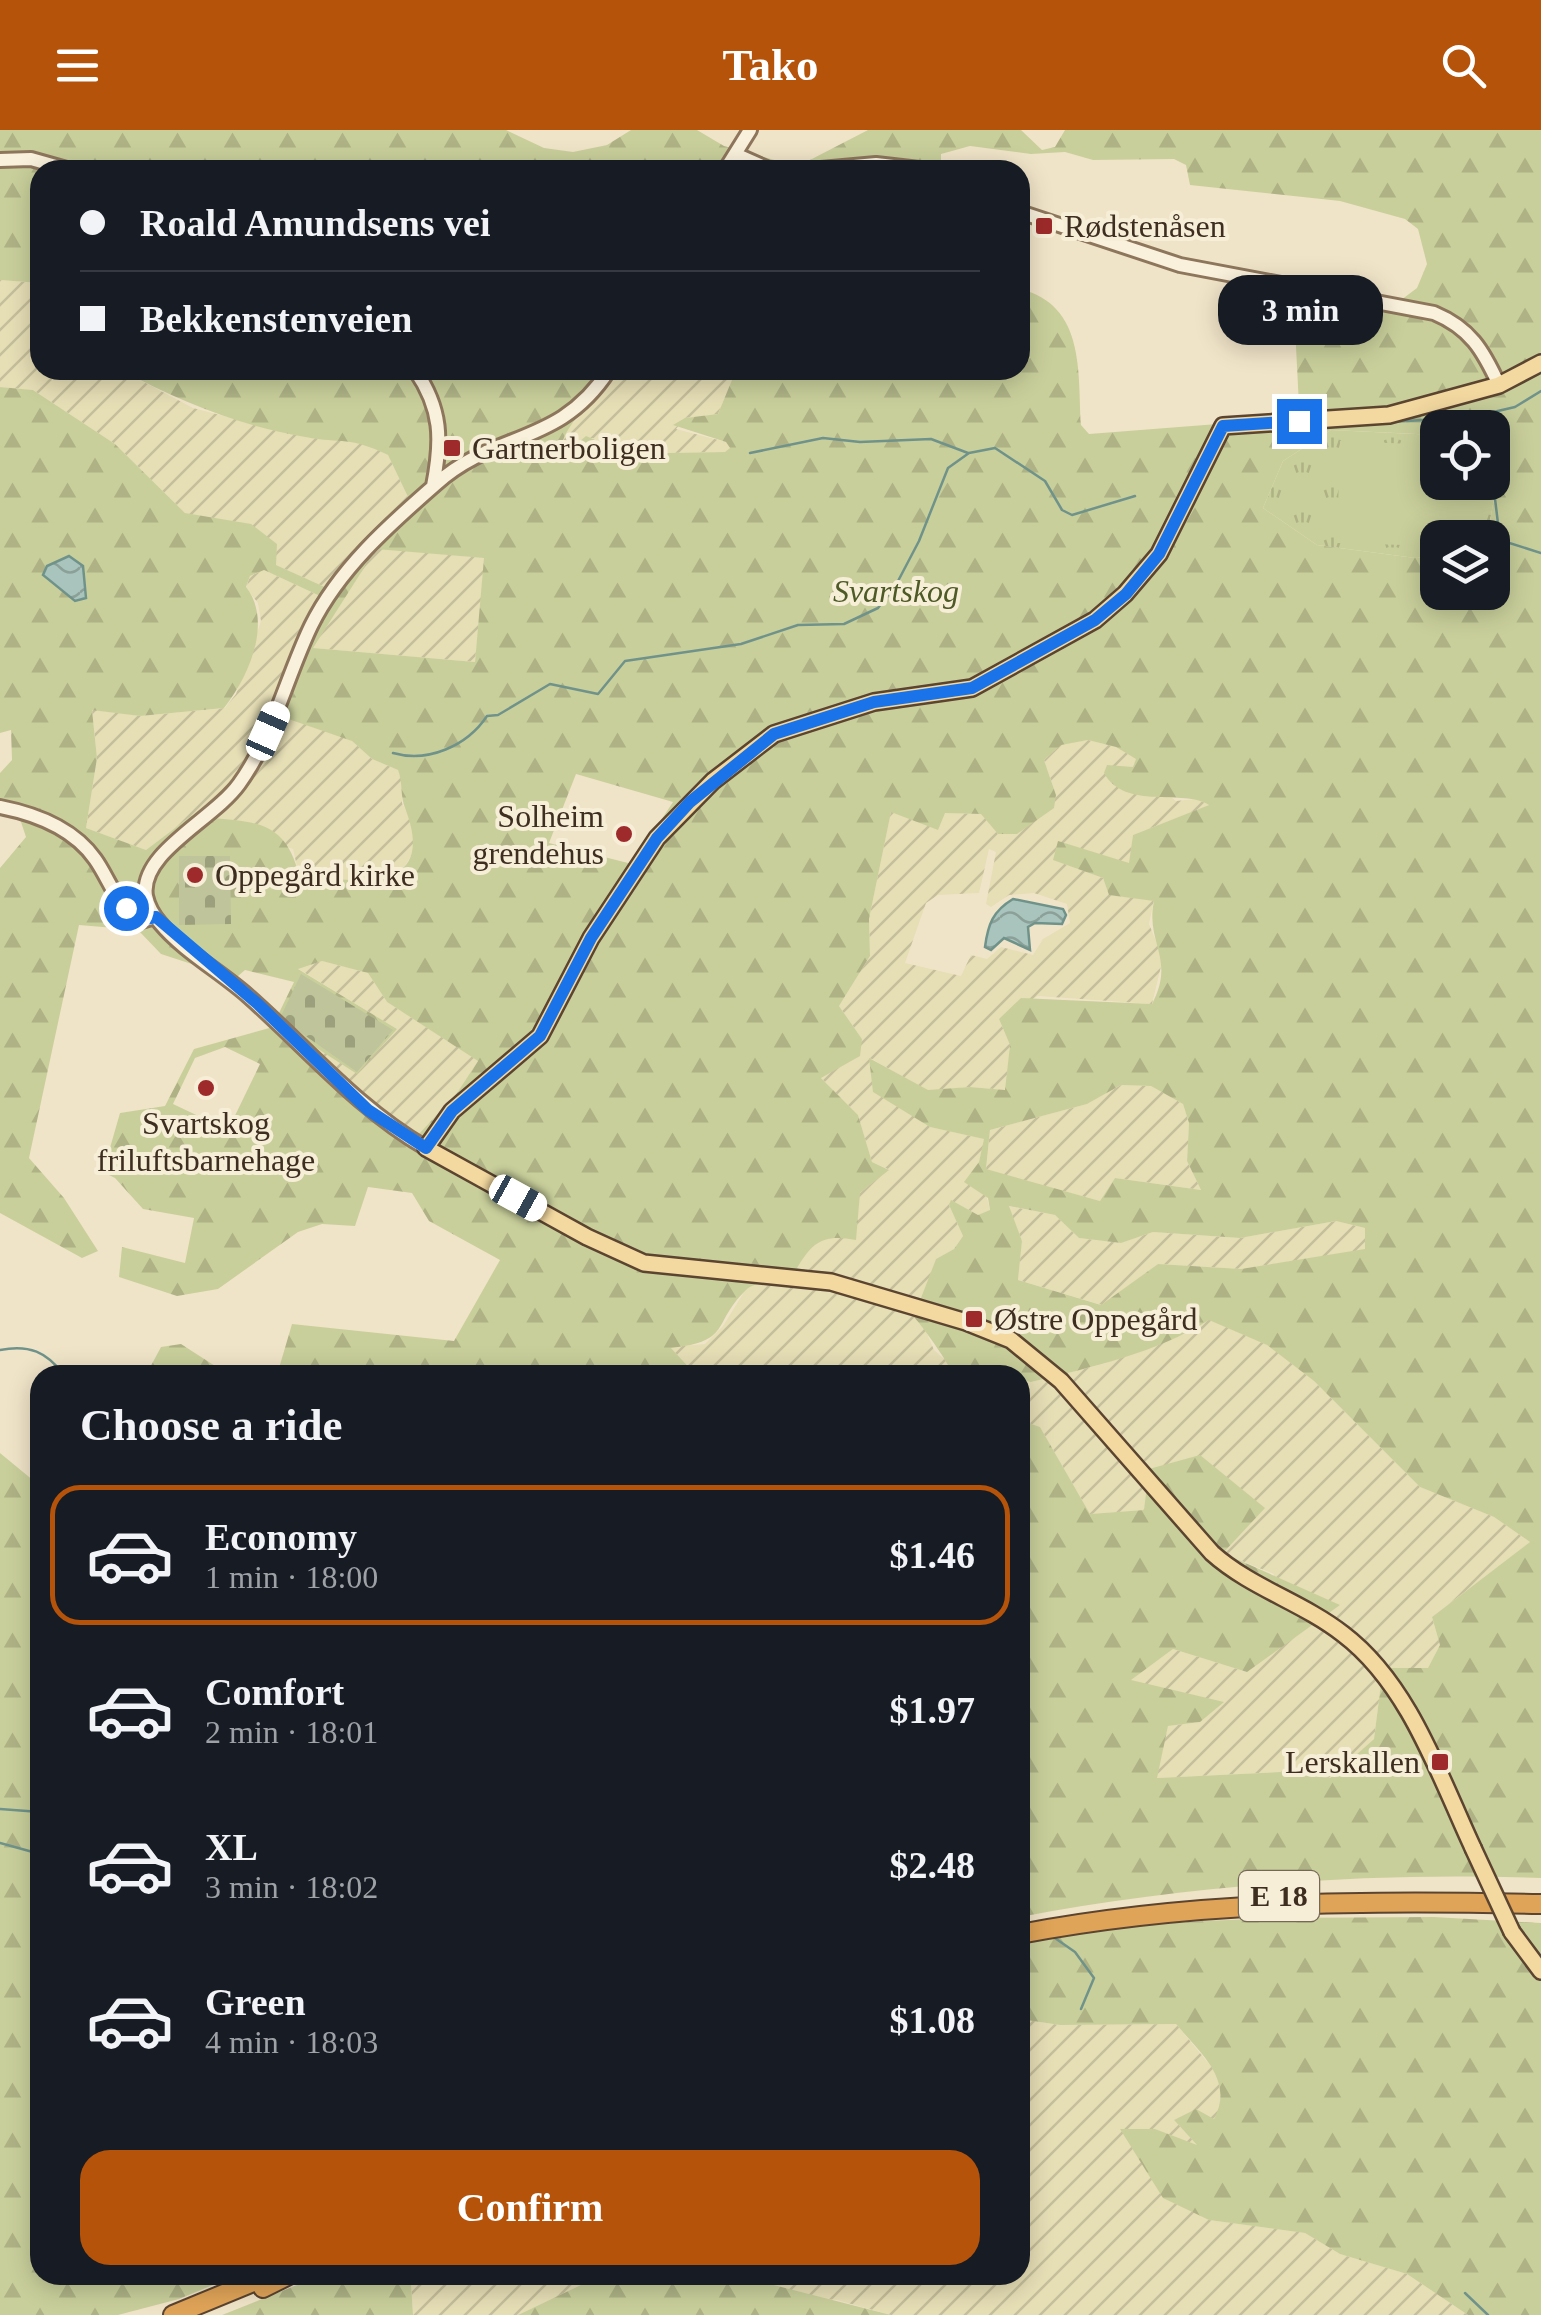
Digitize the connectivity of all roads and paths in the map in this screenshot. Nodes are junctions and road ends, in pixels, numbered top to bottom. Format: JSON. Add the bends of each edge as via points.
{"nodes":[{"id":1,"x":750,"y":130,"type":"edge"},
{"id":2,"x":735,"y":154,"type":"junction"},
{"id":3,"x":0,"y":160,"type":"edge"},
{"id":4,"x":35,"y":160,"type":"edge"},
{"id":5,"x":731,"y":160,"type":"edge"},
{"id":6,"x":749,"y":160,"type":"edge"},
{"id":7,"x":1030,"y":215,"type":"edge"},
{"id":8,"x":1541,"y":363,"type":"edge"},
{"id":9,"x":421,"y":380,"type":"edge"},
{"id":10,"x":601,"y":380,"type":"edge"},
{"id":11,"x":1499,"y":385,"type":"junction"},
{"id":12,"x":433,"y":486,"type":"junction"},
{"id":13,"x":0,"y":808,"type":"edge"},
{"id":14,"x":156,"y":917,"type":"junction"},
{"id":15,"x":426,"y":1148,"type":"junction"},
{"id":16,"x":1540,"y":1902,"type":"edge"},
{"id":17,"x":1030,"y":1924,"type":"edge"},
{"id":18,"x":1030,"y":1932,"type":"edge"},
{"id":19,"x":1541,"y":1971,"type":"edge"},
{"id":20,"x":246,"y":2285,"type":"edge"},
{"id":21,"x":267,"y":2285,"type":"edge"},
{"id":22,"x":173,"y":2315,"type":"edge"},
{"id":23,"x":198,"y":2315,"type":"edge"}],
"edges":[{"from":1,"to":2,"type":"street"},
{"from":2,"to":5,"type":"street"},
{"from":2,"to":6,"type":"street"},
{"from":3,"to":4,"type":"street"},
{"from":7,"to":11,"type":"street","via":[[1180,265],[1434,313],[1479,344]]},
{"from":8,"to":11,"type":"main road"},
{"from":9,"to":12,"type":"street","via":[[440,426]]},
{"from":10,"to":12,"type":"street","via":[[557,424],[477,454]]},
{"from":11,"to":15,"type":"main road","via":[[1372,417],[1223,426],[1159,554],[1095,620],[972,688],[874,702],[786,729],[750,750],[657,838],[591,938],[540,1036],[452,1111]]},
{"from":12,"to":14,"type":"street","via":[[364,551],[328,597],[233,792],[154,861],[146,890]]},
{"from":13,"to":14,"type":"street","via":[[64,828],[95,858],[134,917]]},
{"from":14,"to":15,"type":"street","via":[[368,1110]]},
{"from":15,"to":19,"type":"main road","bridge":true,"via":[[644,1263],[831,1282],[966,1322],[1022,1347],[1074,1394],[1212,1554],[1329,1624],[1370,1661],[1414,1726],[1512,1932]]},
{"from":16,"to":17,"type":"highway","number":"E 18","via":[[1224,1899]]},
{"from":16,"to":18,"type":"highway","number":"E 18","via":[[1287,1903],[1143,1914]]},
{"from":20,"to":22,"type":"highway"},
{"from":21,"to":23,"type":"highway"}]}
